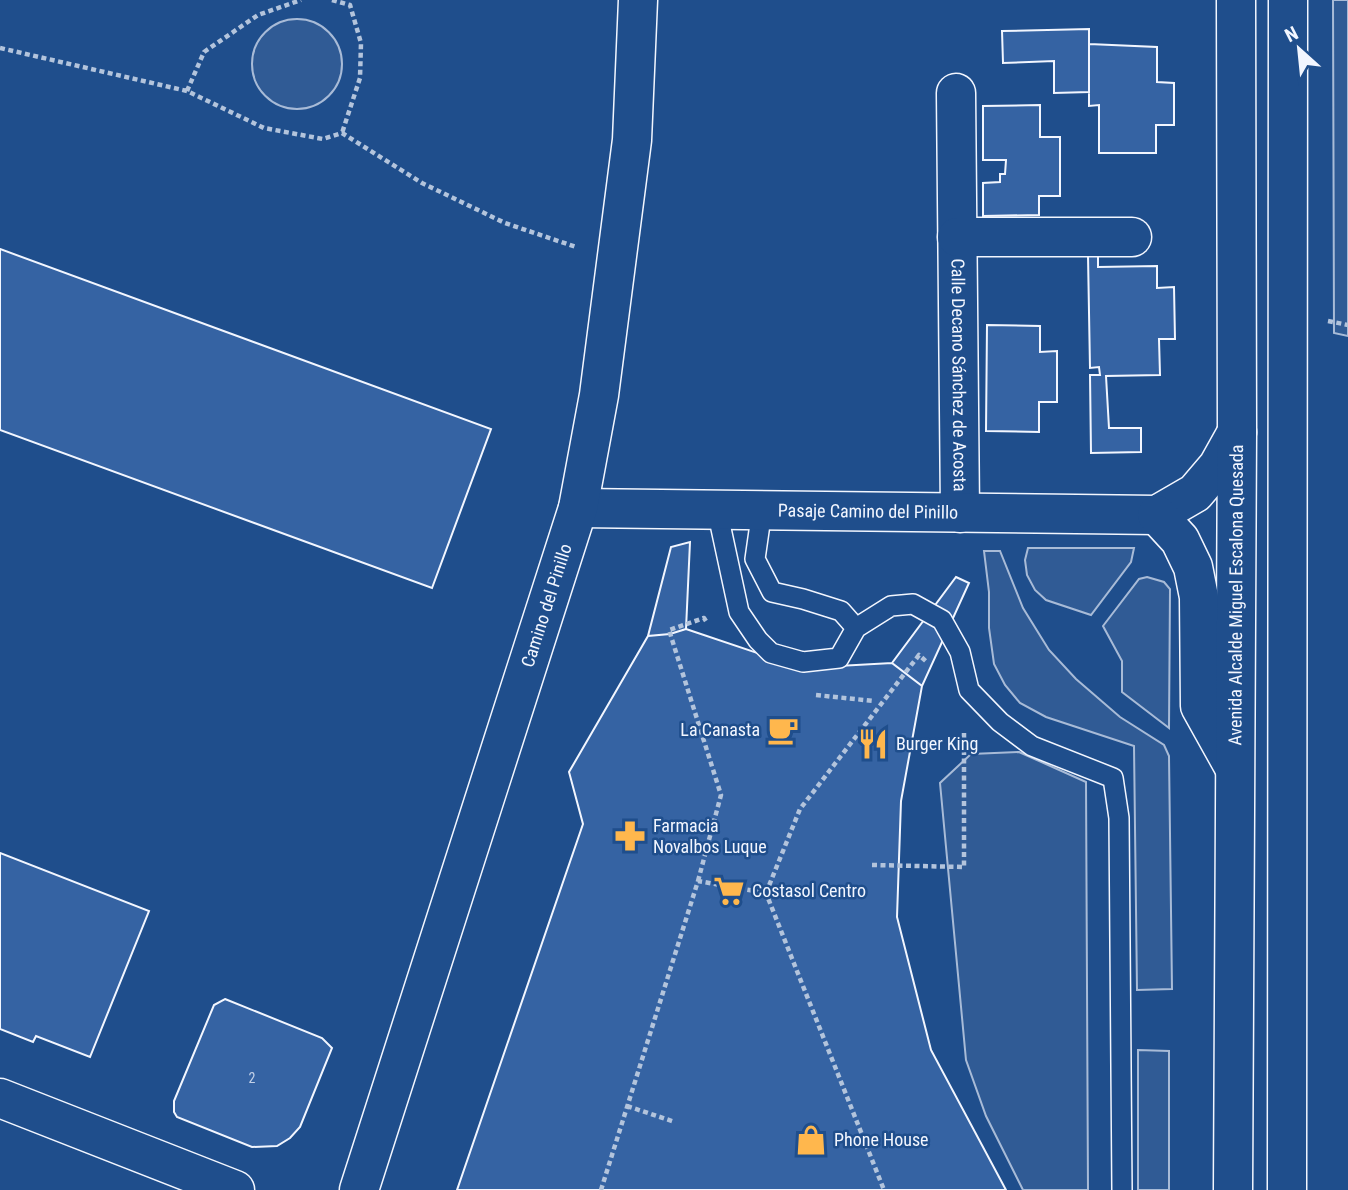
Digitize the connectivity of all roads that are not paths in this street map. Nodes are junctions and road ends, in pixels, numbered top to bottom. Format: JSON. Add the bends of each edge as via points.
{"nodes":[{"id":1,"x":638,"y":0,"type":"edge"},
{"id":2,"x":1236,"y":0,"type":"edge"},
{"id":3,"x":1288,"y":0,"type":"edge"},
{"id":4,"x":956,"y":93,"type":"dead end"},
{"id":5,"x":957,"y":237,"type":"junction"},
{"id":6,"x":1132,"y":237,"type":"dead end"},
{"id":7,"x":1237,"y":432,"type":"junction"},
{"id":8,"x":578,"y":508,"type":"junction"},
{"id":9,"x":717,"y":510,"type":"junction"},
{"id":10,"x":762,"y":510,"type":"junction"},
{"id":11,"x":960,"y":513,"type":"junction"},
{"id":12,"x":1157,"y":514,"type":"junction"},
{"id":13,"x":856,"y":628,"type":"junction"},
{"id":14,"x":1234,"y":767,"type":"junction"},
{"id":15,"x":0,"y":1098,"type":"edge"},
{"id":16,"x":235,"y":1190,"type":"edge"},
{"id":17,"x":359,"y":1190,"type":"edge"},
{"id":18,"x":1122,"y":1190,"type":"edge"},
{"id":19,"x":1233,"y":1190,"type":"edge"},
{"id":20,"x":1287,"y":1190,"type":"edge"}],
"edges":[{"from":1,"to":8,"type":"street","name":"Camino del Pinillo","via":[[632,141],[599,395]]},
{"from":2,"to":7,"type":"street","name":"Avenida Alcalde Miguel Escalona Quesada"},
{"from":3,"to":20,"type":"street"},
{"from":4,"to":5,"type":"street","name":"Calle Decano Sánchez de Acosta"},
{"from":5,"to":6,"type":"street","name":"Calle Decano Sánchez de Acosta"},
{"from":5,"to":11,"type":"street","name":"Calle Decano Sánchez de Acosta"},
{"from":7,"to":12,"type":"street","name":"Pasaje Camino del Pinillo","via":[[1218,466],[1195,493]]},
{"from":7,"to":14,"type":"street","name":"Avenida Alcalde Miguel Escalona Quesada"},
{"from":8,"to":9,"type":"street","name":"Pasaje Camino del Pinillo"},
{"from":8,"to":17,"type":"street","name":"Camino del Pinillo"},
{"from":9,"to":10,"type":"street","name":"Pasaje Camino del Pinillo"},
{"from":9,"to":13,"type":"lane","via":[[739,612],[771,653],[803,662],[839,658]]},
{"from":10,"to":11,"type":"street","name":"Pasaje Camino del Pinillo"},
{"from":10,"to":13,"type":"lane","via":[[755,559],[772,592],[841,611]]},
{"from":11,"to":12,"type":"street","name":"Pasaje Camino del Pinillo"},
{"from":12,"to":14,"type":"street","via":[[1180,540],[1193,567],[1199,597],[1200,706]]},
{"from":13,"to":18,"type":"lane","via":[[891,606],[913,604],[943,620],[960,652],[969,690],[1000,722],[1032,746],[1113,778],[1119,818]]},
{"from":14,"to":19,"type":"street","name":"Avenida Alcalde Miguel Escalona Quesada"},
{"from":15,"to":16,"type":"street"}]}
